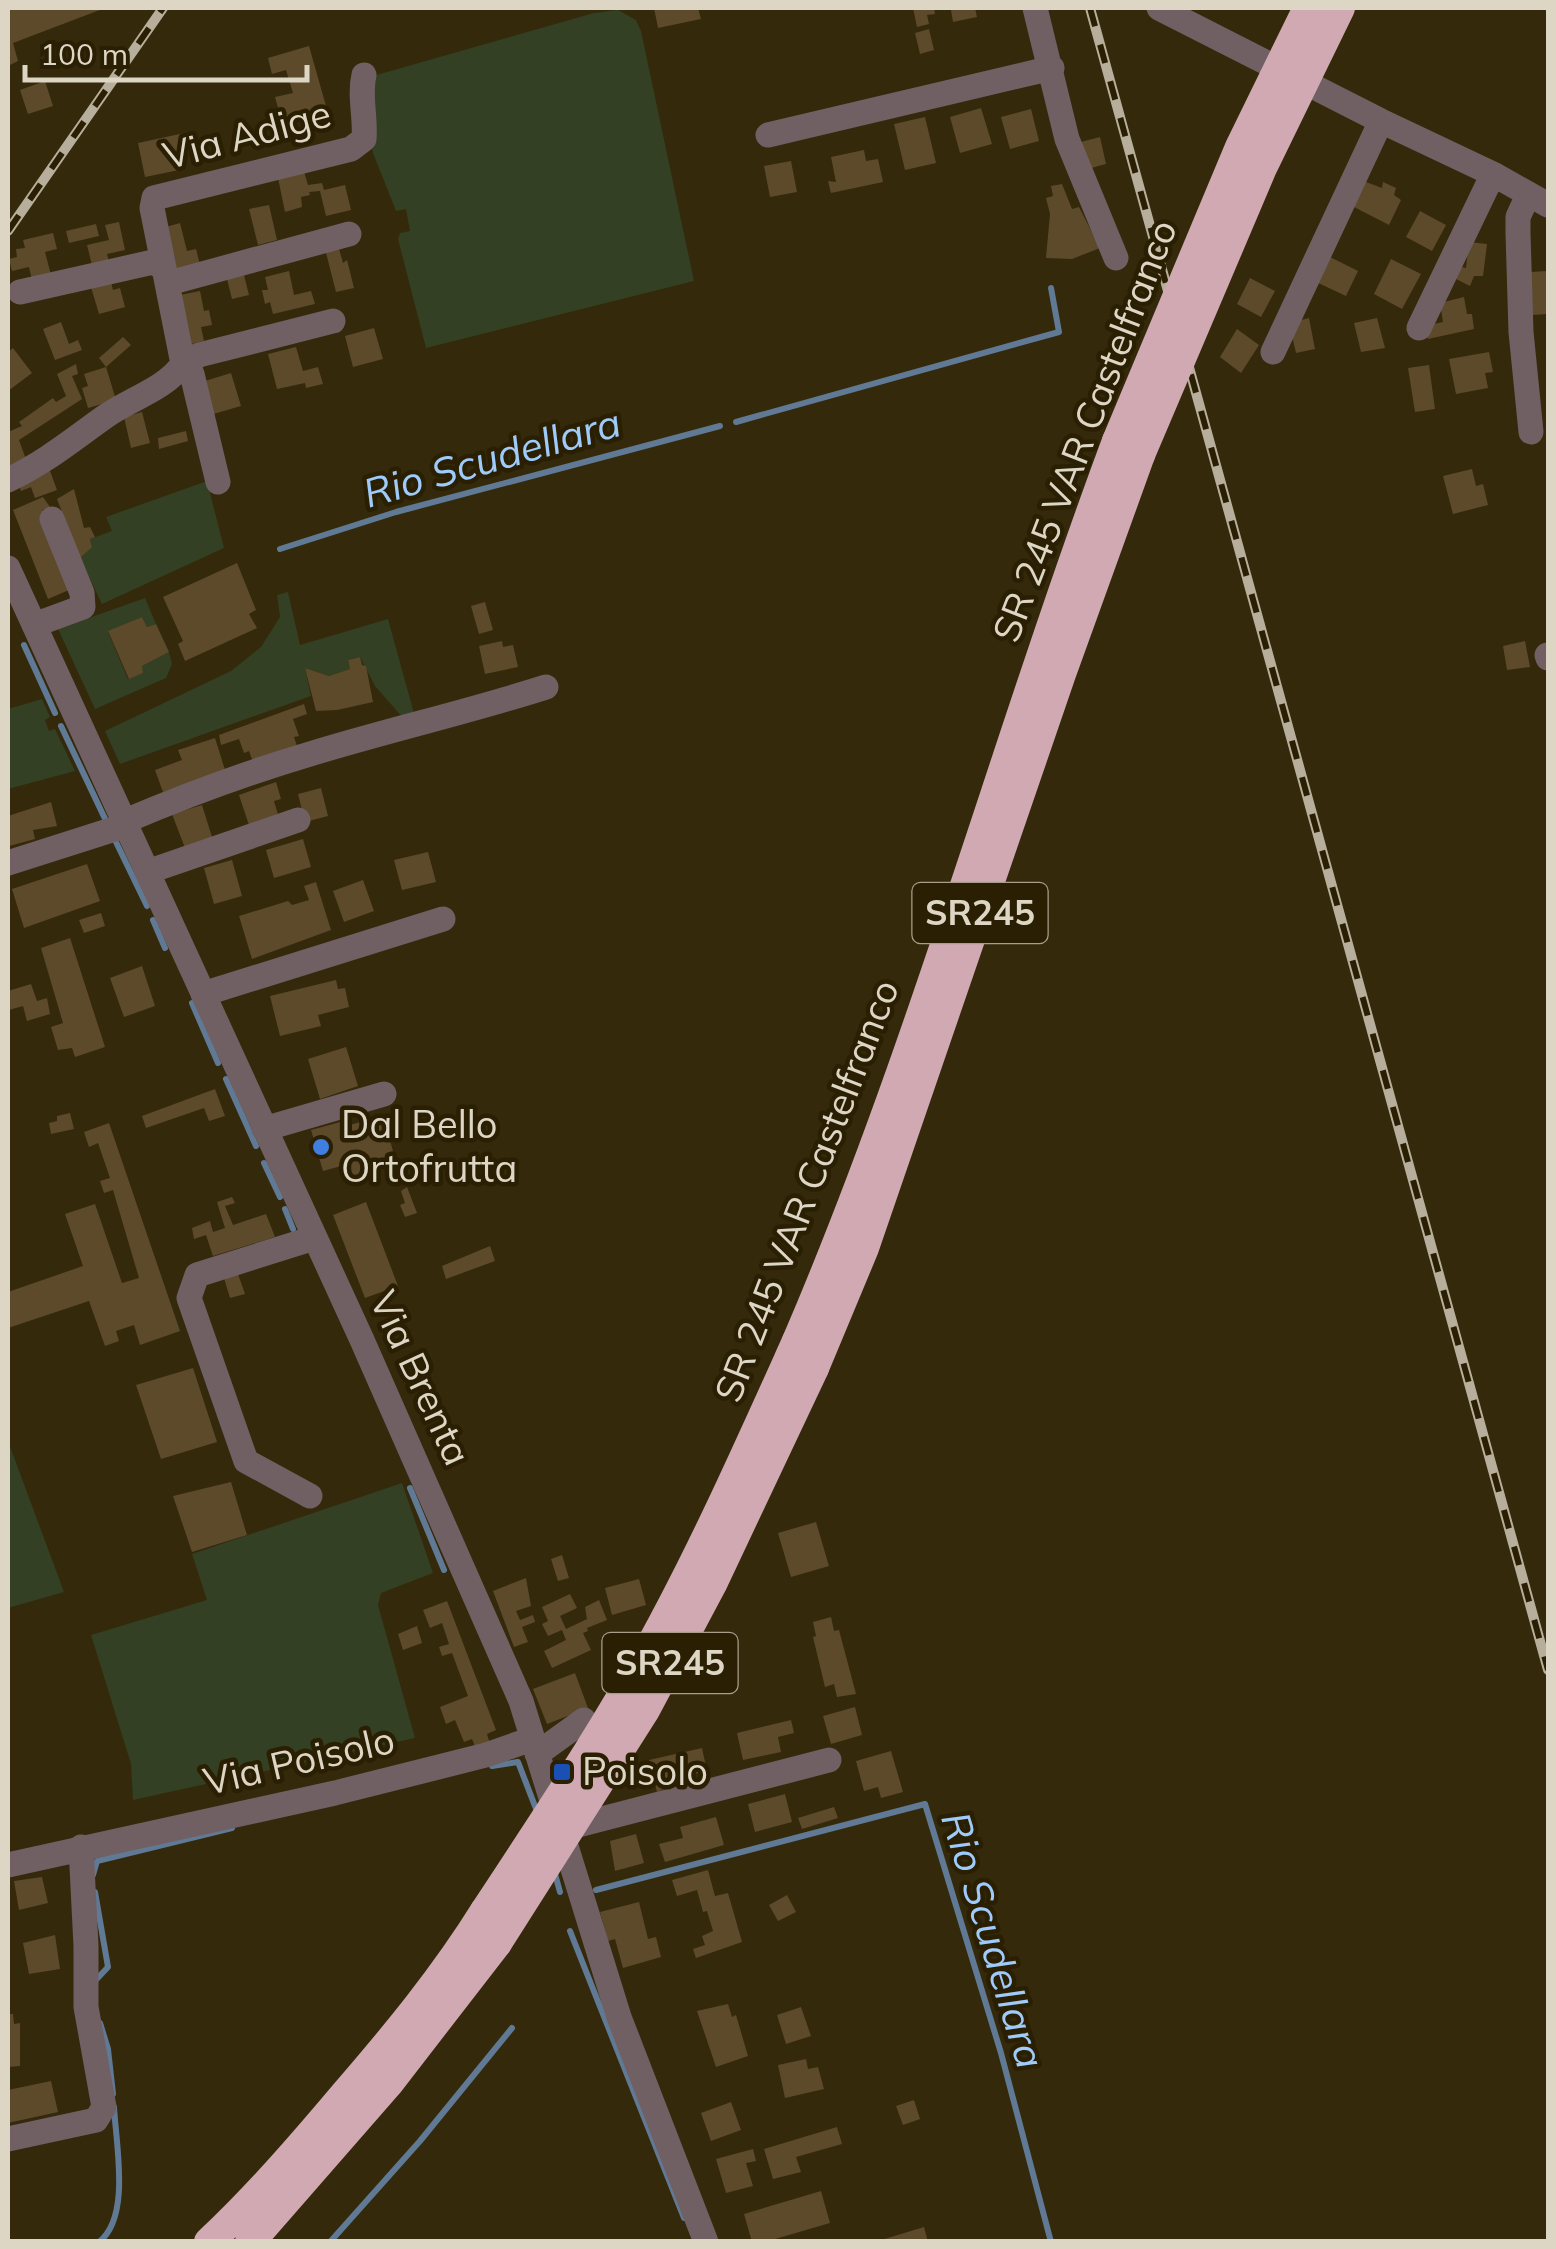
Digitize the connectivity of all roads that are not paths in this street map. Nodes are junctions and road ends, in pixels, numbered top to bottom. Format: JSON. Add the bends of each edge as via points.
{"nodes":[{"id":1,"x":1035,"y":8,"type":"edge"},
{"id":2,"x":1159,"y":8,"type":"edge"},
{"id":3,"x":1308,"y":8,"type":"edge"},
{"id":4,"x":1340,"y":8,"type":"edge"},
{"id":5,"x":1052,"y":68,"type":"junction"},
{"id":6,"x":364,"y":76,"type":"dead end"},
{"id":7,"x":1382,"y":122,"type":"junction"},
{"id":8,"x":768,"y":135,"type":"dead end"},
{"id":9,"x":1493,"y":174,"type":"junction"},
{"id":10,"x":1538,"y":200,"type":"edge"},
{"id":11,"x":349,"y":234,"type":"dead end"},
{"id":12,"x":1116,"y":258,"type":"dead end"},
{"id":13,"x":167,"y":276,"type":"junction"},
{"id":14,"x":20,"y":292,"type":"dead end"},
{"id":15,"x":333,"y":321,"type":"dead end"},
{"id":16,"x":1419,"y":328,"type":"dead end"},
{"id":17,"x":1273,"y":352,"type":"dead end"},
{"id":18,"x":184,"y":364,"type":"junction"},
{"id":19,"x":1531,"y":432,"type":"dead end"},
{"id":20,"x":1129,"y":448,"type":"junction"},
{"id":21,"x":8,"y":480,"type":"edge"},
{"id":22,"x":218,"y":482,"type":"dead end"},
{"id":23,"x":52,"y":519,"type":"dead end"},
{"id":24,"x":8,"y":568,"type":"edge"},
{"id":25,"x":34,"y":625,"type":"junction"},
{"id":26,"x":546,"y":687,"type":"dead end"},
{"id":27,"x":298,"y":820,"type":"dead end"},
{"id":28,"x":124,"y":824,"type":"junction"},
{"id":29,"x":8,"y":863,"type":"edge"},
{"id":30,"x":147,"y":872,"type":"junction"},
{"id":31,"x":443,"y":919,"type":"dead end"},
{"id":32,"x":201,"y":990,"type":"junction"},
{"id":33,"x":384,"y":1094,"type":"dead end"},
{"id":34,"x":264,"y":1129,"type":"junction"},
{"id":35,"x":314,"y":1238,"type":"junction"},
{"id":36,"x":310,"y":1496,"type":"dead end"},
{"id":37,"x":584,"y":1720,"type":"dead end"},
{"id":38,"x":535,"y":1746,"type":"junction"},
{"id":39,"x":829,"y":1760,"type":"dead end"},
{"id":40,"x":561,"y":1829,"type":"junction"},
{"id":41,"x":81,"y":1847,"type":"junction"},
{"id":42,"x":8,"y":1865,"type":"edge"},
{"id":43,"x":8,"y":2139,"type":"edge"},
{"id":44,"x":209,"y":2242,"type":"edge"},
{"id":45,"x":250,"y":2242,"type":"edge"},
{"id":46,"x":706,"y":2242,"type":"edge"}],
"edges":[{"from":1,"to":5,"type":"street"},
{"from":2,"to":7,"type":"street"},
{"from":3,"to":20,"type":"highway","name":"SR 245 VAR Castelfranco","number":"SR245","bridge":true,"via":[[1240,147]]},
{"from":4,"to":20,"type":"highway","name":"SR 245 VAR Castelfranco","number":"SR245","bridge":true},
{"from":5,"to":8,"type":"street"},
{"from":5,"to":12,"type":"street","via":[[1067,139]]},
{"from":6,"to":13,"type":"street","name":"Via Adige","via":[[364,139],[352,150],[154,198]]},
{"from":7,"to":9,"type":"street"},
{"from":7,"to":17,"type":"street"},
{"from":9,"to":10,"type":"street"},
{"from":9,"to":16,"type":"street"},
{"from":10,"to":19,"type":"street","via":[[1518,217]]},
{"from":11,"to":13,"type":"street"},
{"from":13,"to":14,"type":"street","via":[[153,262]]},
{"from":13,"to":18,"type":"street","name":"Via Adige"},
{"from":15,"to":18,"type":"street"},
{"from":18,"to":21,"type":"street","via":[[172,380]]},
{"from":18,"to":22,"type":"street","name":"Via Adige"},
{"from":20,"to":44,"type":"highway","name":"SR 245 VAR Castelfranco","number":"SR245","bridge":true,"via":[[1037,664],[843,1230],[730,1487],[638,1669],[450,1965],[302,2144]]},
{"from":20,"to":45,"type":"highway","name":"SR 245 VAR Castelfranco","number":"SR245","bridge":true,"via":[[1061,674],[864,1248],[712,1584],[645,1710],[497,1942],[388,2084]]},
{"from":23,"to":25,"type":"street","via":[[83,607]]},
{"from":24,"to":25,"type":"street","name":"Via Brenta"},
{"from":25,"to":28,"type":"street","name":"Via Brenta"},
{"from":26,"to":28,"type":"street","via":[[312,753],[172,800]]},
{"from":27,"to":30,"type":"street"},
{"from":28,"to":29,"type":"street"},
{"from":28,"to":30,"type":"street","name":"Via Brenta"},
{"from":30,"to":32,"type":"street","name":"Via Brenta"},
{"from":31,"to":32,"type":"street"},
{"from":32,"to":34,"type":"street","name":"Via Brenta"},
{"from":33,"to":34,"type":"street"},
{"from":34,"to":35,"type":"street","name":"Via Brenta"},
{"from":35,"to":36,"type":"street","via":[[197,1275],[189,1298],[246,1461]]},
{"from":35,"to":38,"type":"street","name":"Via Brenta","via":[[425,1479]]},
{"from":37,"to":38,"type":"street","name":"Via Poisolo"},
{"from":38,"to":40,"type":"street","name":"Via Brenta"},
{"from":38,"to":41,"type":"street","name":"Via Poisolo"},
{"from":39,"to":40,"type":"street"},
{"from":40,"to":46,"type":"street","name":"Via Brenta","via":[[632,2054]]},
{"from":41,"to":42,"type":"street","name":"Via Poisolo"},
{"from":41,"to":43,"type":"street","via":[[86,2007],[104,2107],[96,2120]]}]}
